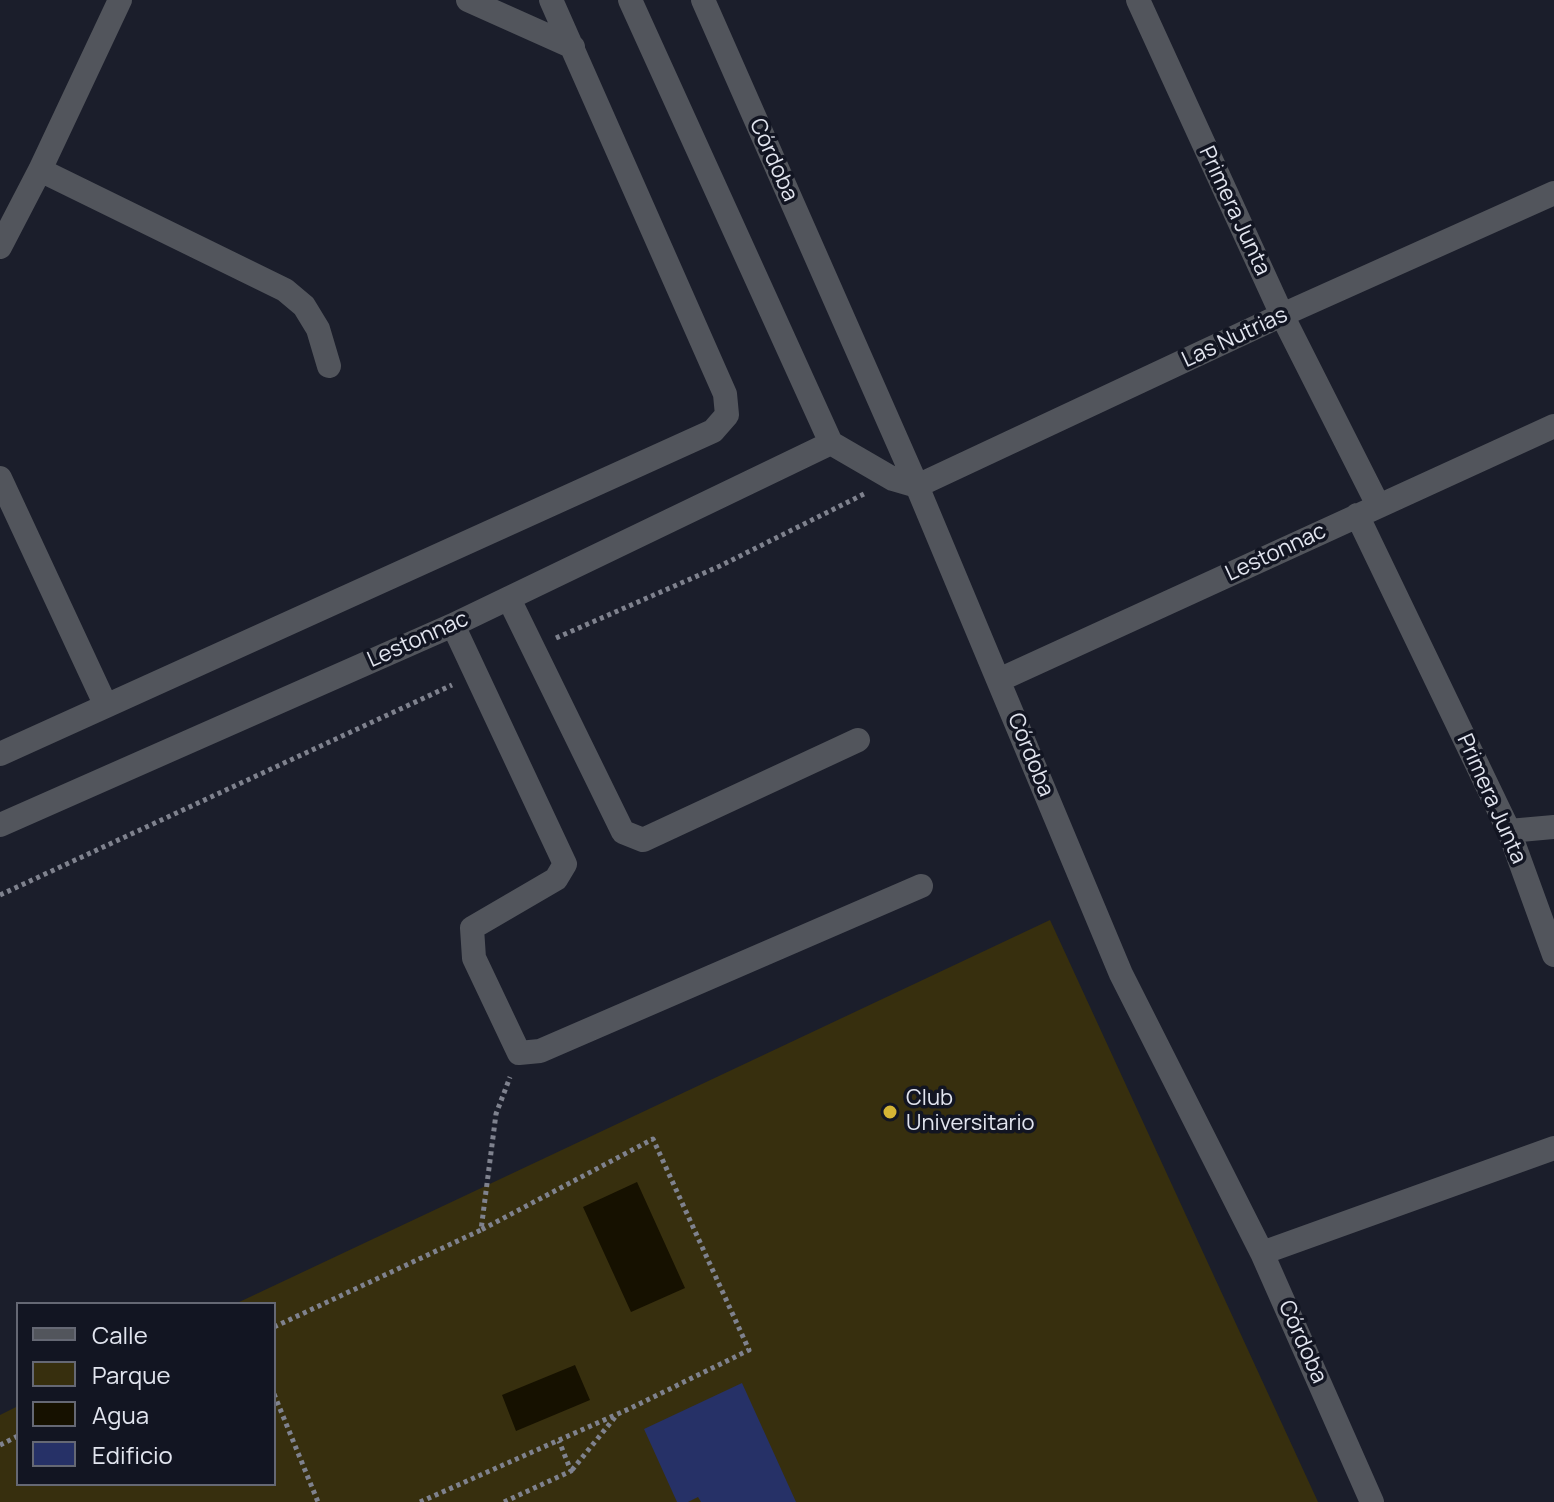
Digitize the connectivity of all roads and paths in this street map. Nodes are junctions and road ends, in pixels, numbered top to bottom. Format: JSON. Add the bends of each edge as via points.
{"nodes":[{"id":1,"x":120,"y":0,"type":"edge"},
{"id":2,"x":468,"y":0,"type":"edge"},
{"id":3,"x":551,"y":0,"type":"edge"},
{"id":4,"x":630,"y":0,"type":"edge"},
{"id":5,"x":703,"y":0,"type":"edge"},
{"id":6,"x":1138,"y":0,"type":"edge"},
{"id":7,"x":573,"y":47,"type":"junction"},
{"id":8,"x":40,"y":170,"type":"junction"},
{"id":9,"x":1554,"y":193,"type":"edge"},
{"id":10,"x":0,"y":247,"type":"edge"},
{"id":11,"x":1282,"y":315,"type":"junction"},
{"id":12,"x":329,"y":366,"type":"dead end"},
{"id":13,"x":1554,"y":426,"type":"edge"},
{"id":14,"x":831,"y":443,"type":"junction"},
{"id":15,"x":0,"y":478,"type":"edge"},
{"id":16,"x":893,"y":479,"type":"junction"},
{"id":17,"x":917,"y":486,"type":"junction"},
{"id":18,"x":1368,"y":510,"type":"junction"},
{"id":19,"x":509,"y":599,"type":"junction"},
{"id":20,"x":453,"y":625,"type":"junction"},
{"id":21,"x":534,"y":647,"type":"junction"},
{"id":22,"x":476,"y":673,"type":"junction"},
{"id":23,"x":999,"y":680,"type":"junction"},
{"id":24,"x":106,"y":706,"type":"junction"},
{"id":25,"x":858,"y":740,"type":"dead end"},
{"id":26,"x":0,"y":754,"type":"edge"},
{"id":27,"x":0,"y":825,"type":"edge"},
{"id":28,"x":1554,"y":827,"type":"edge"},
{"id":29,"x":1509,"y":831,"type":"junction"},
{"id":30,"x":921,"y":886,"type":"dead end"},
{"id":31,"x":0,"y":895,"type":"edge"},
{"id":32,"x":1551,"y":941,"type":"edge"},
{"id":33,"x":519,"y":1053,"type":"junction"},
{"id":34,"x":1554,"y":1148,"type":"edge"},
{"id":35,"x":481,"y":1230,"type":"junction"},
{"id":36,"x":1262,"y":1253,"type":"junction"},
{"id":37,"x":276,"y":1326,"type":"edge"},
{"id":38,"x":276,"y":1399,"type":"edge"},
{"id":39,"x":617,"y":1414,"type":"junction"},
{"id":40,"x":559,"y":1440,"type":"junction"},
{"id":41,"x":571,"y":1471,"type":"junction"},
{"id":42,"x":318,"y":1502,"type":"edge"},
{"id":43,"x":420,"y":1502,"type":"edge"},
{"id":44,"x":504,"y":1502,"type":"edge"},
{"id":45,"x":1372,"y":1502,"type":"edge"}],
"edges":[{"from":1,"to":8,"type":"street"},
{"from":2,"to":7,"type":"street"},
{"from":3,"to":7,"type":"street"},
{"from":4,"to":14,"type":"street"},
{"from":5,"to":17,"type":"street","name":"Córdoba"},
{"from":6,"to":11,"type":"street","name":"Primera Junta"},
{"from":7,"to":24,"type":"street","via":[[725,394],[727,415],[713,431]]},
{"from":8,"to":10,"type":"street"},
{"from":8,"to":12,"type":"street","via":[[285,290],[304,306],[318,329]]},
{"from":9,"to":11,"type":"street","name":"Las Nutrias"},
{"from":11,"to":17,"type":"street","name":"Las Nutrias"},
{"from":11,"to":18,"type":"street","name":"Primera Junta"},
{"from":13,"to":18,"type":"street","name":"Lestonnac"},
{"from":14,"to":16,"type":"street"},
{"from":14,"to":19,"type":"street","name":"Lestonnac"},
{"from":15,"to":24,"type":"street"},
{"from":16,"to":17,"type":"street"},
{"from":16,"to":21,"type":"path","via":[[720,566]]},
{"from":17,"to":23,"type":"street","name":"Córdoba"},
{"from":18,"to":23,"type":"street","name":"Lestonnac"},
{"from":18,"to":29,"type":"street","name":"Primera Junta"},
{"from":19,"to":20,"type":"street","name":"Lestonnac"},
{"from":19,"to":21,"type":"street"},
{"from":20,"to":22,"type":"street"},
{"from":20,"to":27,"type":"street","name":"Lestonnac"},
{"from":21,"to":25,"type":"street","via":[[623,832],[643,840]]},
{"from":22,"to":31,"type":"path"},
{"from":22,"to":33,"type":"street","via":[[565,864],[556,879],[472,928],[474,958]]},
{"from":23,"to":36,"type":"street","name":"Córdoba","via":[[1121,974]]},
{"from":24,"to":26,"type":"street"},
{"from":28,"to":29,"type":"street"},
{"from":29,"to":32,"type":"street","name":"Primera Junta"},
{"from":30,"to":33,"type":"street","via":[[540,1051]]},
{"from":33,"to":35,"type":"path","via":[[496,1114]]},
{"from":34,"to":36,"type":"street"},
{"from":35,"to":37,"type":"path"},
{"from":35,"to":39,"type":"path","via":[[653,1139],[749,1350]]},
{"from":36,"to":45,"type":"street","name":"Córdoba"},
{"from":38,"to":42,"type":"path"},
{"from":39,"to":40,"type":"path"},
{"from":39,"to":41,"type":"path"},
{"from":40,"to":41,"type":"path"},
{"from":40,"to":43,"type":"path"},
{"from":41,"to":44,"type":"path"}]}
